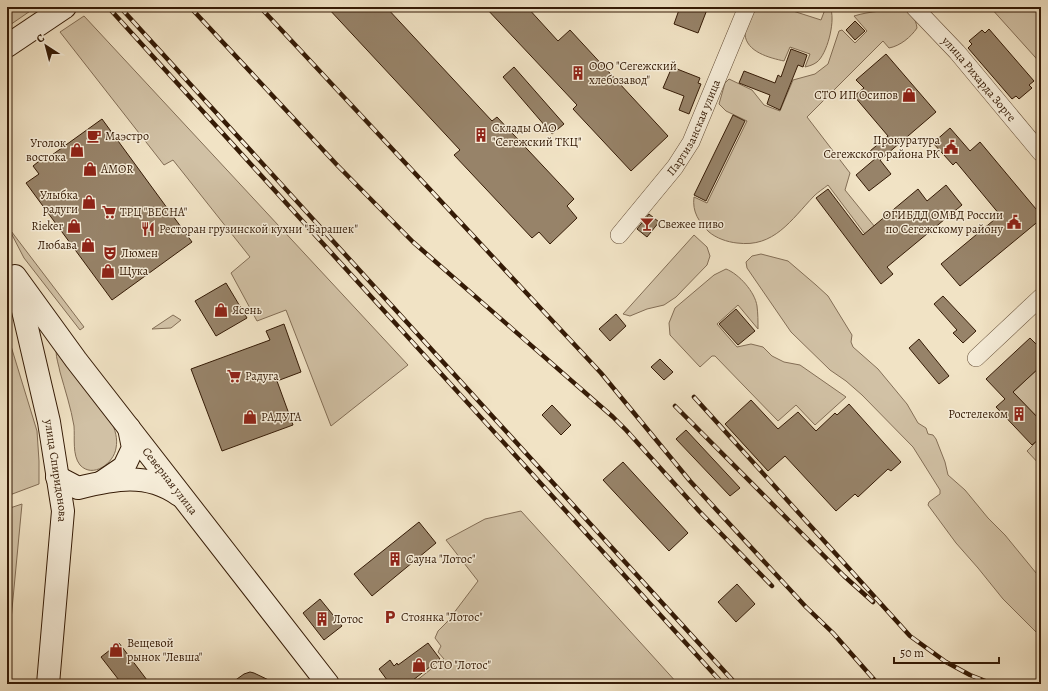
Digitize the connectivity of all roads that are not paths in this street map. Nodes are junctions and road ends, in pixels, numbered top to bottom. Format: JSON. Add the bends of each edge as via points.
{"nodes":[{"id":1,"x":65,"y":7,"type":"edge"},
{"id":2,"x":747,"y":7,"type":"edge"},
{"id":3,"x":914,"y":7,"type":"edge"},
{"id":4,"x":7,"y":46,"type":"edge"},
{"id":5,"x":1041,"y":153,"type":"edge"},
{"id":6,"x":619,"y":235,"type":"dead end"},
{"id":7,"x":11,"y":270,"type":"edge"},
{"id":8,"x":1041,"y":297,"type":"edge"},
{"id":9,"x":976,"y":358,"type":"dead end"},
{"id":10,"x":129,"y":428,"type":"junction"},
{"id":11,"x":57,"y":477,"type":"junction"},
{"id":12,"x":103,"y":482,"type":"junction"},
{"id":13,"x":183,"y":498,"type":"junction"},
{"id":14,"x":63,"y":511,"type":"junction"},
{"id":15,"x":48,"y":684,"type":"edge"},
{"id":16,"x":328,"y":684,"type":"edge"}],
"edges":[{"from":1,"to":4,"type":"street"},
{"from":2,"to":6,"type":"street","name":"Партизанская улица","via":[[691,142],[675,167]]},
{"from":3,"to":5,"type":"street","name":"улица Рихарда Зорге","via":[[957,52]]},
{"from":7,"to":10,"type":"street","name":"Северная улица"},
{"from":7,"to":11,"type":"street","name":"улица Спиридонова","via":[[49,422]]},
{"from":8,"to":9,"type":"street"},
{"from":10,"to":12,"type":"street","via":[[133,448],[124,467]]},
{"from":10,"to":13,"type":"street","name":"Северная улица"},
{"from":11,"to":12,"type":"street","via":[[78,488]]},
{"from":11,"to":14,"type":"street","name":"улица Спиридонова"},
{"from":12,"to":13,"type":"street","via":[[137,479],[164,485]]},
{"from":12,"to":14,"type":"street","via":[[83,492]]},
{"from":13,"to":16,"type":"street","name":"Северная улица"},
{"from":14,"to":15,"type":"street","name":"улица Спиридонова"}]}
